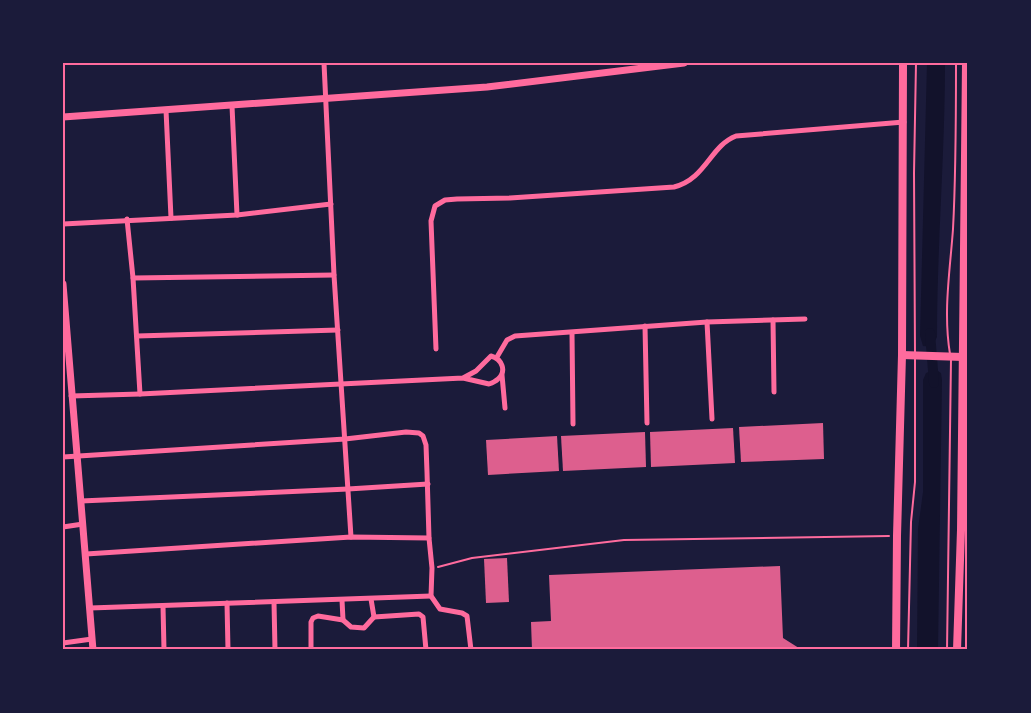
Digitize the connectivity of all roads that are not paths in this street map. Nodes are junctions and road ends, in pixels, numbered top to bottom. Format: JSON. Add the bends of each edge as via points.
{"nodes":[{"id":1,"x":324,"y":63,"type":"edge"},
{"id":2,"x":684,"y":63,"type":"edge"},
{"id":3,"x":903,"y":63,"type":"edge"},
{"id":4,"x":916,"y":63,"type":"edge"},
{"id":5,"x":956,"y":63,"type":"edge"},
{"id":6,"x":966,"y":63,"type":"edge"},
{"id":7,"x":326,"y":99,"type":"junction"},
{"id":8,"x":232,"y":106,"type":"junction"},
{"id":9,"x":166,"y":110,"type":"junction"},
{"id":10,"x":63,"y":117,"type":"edge"},
{"id":11,"x":904,"y":122,"type":"junction"},
{"id":12,"x":331,"y":204,"type":"junction"},
{"id":13,"x":237,"y":215,"type":"junction"},
{"id":14,"x":171,"y":218,"type":"junction"},
{"id":15,"x":127,"y":219,"type":"junction"},
{"id":16,"x":63,"y":224,"type":"edge"},
{"id":17,"x":334,"y":275,"type":"junction"},
{"id":18,"x":133,"y":278,"type":"junction"},
{"id":19,"x":63,"y":284,"type":"edge"},
{"id":20,"x":805,"y":319,"type":"dead end"},
{"id":21,"x":773,"y":320,"type":"junction"},
{"id":22,"x":707,"y":322,"type":"junction"},
{"id":23,"x":645,"y":326,"type":"junction"},
{"id":24,"x":338,"y":330,"type":"junction"},
{"id":25,"x":572,"y":333,"type":"junction"},
{"id":26,"x":137,"y":336,"type":"junction"},
{"id":27,"x":65,"y":344,"type":"edge"},
{"id":28,"x":436,"y":349,"type":"dead end"},
{"id":29,"x":902,"y":355,"type":"junction"},
{"id":30,"x":915,"y":355,"type":"junction"},
{"id":31,"x":497,"y":357,"type":"junction"},
{"id":32,"x":946,"y":357,"type":"junction"},
{"id":33,"x":963,"y":357,"type":"junction"},
{"id":34,"x":502,"y":373,"type":"junction"},
{"id":35,"x":463,"y":378,"type":"junction"},
{"id":36,"x":341,"y":385,"type":"junction"},
{"id":37,"x":774,"y":392,"type":"dead end"},
{"id":38,"x":140,"y":394,"type":"junction"},
{"id":39,"x":71,"y":396,"type":"junction"},
{"id":40,"x":505,"y":408,"type":"dead end"},
{"id":41,"x":712,"y":419,"type":"dead end"},
{"id":42,"x":647,"y":423,"type":"dead end"},
{"id":43,"x":573,"y":424,"type":"dead end"},
{"id":44,"x":345,"y":439,"type":"junction"},
{"id":45,"x":77,"y":456,"type":"junction"},
{"id":46,"x":63,"y":457,"type":"edge"},
{"id":47,"x":428,"y":484,"type":"junction"},
{"id":48,"x":348,"y":489,"type":"junction"},
{"id":49,"x":81,"y":501,"type":"junction"},
{"id":50,"x":83,"y":524,"type":"junction"},
{"id":51,"x":63,"y":527,"type":"edge"},
{"id":52,"x":351,"y":537,"type":"junction"},
{"id":53,"x":429,"y":538,"type":"junction"},
{"id":54,"x":86,"y":554,"type":"junction"},
{"id":55,"x":431,"y":596,"type":"junction"},
{"id":56,"x":371,"y":599,"type":"junction"},
{"id":57,"x":342,"y":600,"type":"junction"},
{"id":58,"x":274,"y":602,"type":"junction"},
{"id":59,"x":227,"y":603,"type":"junction"},
{"id":60,"x":163,"y":606,"type":"junction"},
{"id":61,"x":90,"y":608,"type":"junction"},
{"id":62,"x":374,"y":617,"type":"junction"},
{"id":63,"x":342,"y":621,"type":"junction"},
{"id":64,"x":92,"y":639,"type":"junction"},
{"id":65,"x":63,"y":643,"type":"edge"},
{"id":66,"x":93,"y":650,"type":"edge"},
{"id":67,"x":164,"y":650,"type":"edge"},
{"id":68,"x":228,"y":650,"type":"edge"},
{"id":69,"x":275,"y":650,"type":"edge"},
{"id":70,"x":311,"y":650,"type":"edge"},
{"id":71,"x":426,"y":650,"type":"edge"},
{"id":72,"x":471,"y":650,"type":"edge"},
{"id":73,"x":896,"y":650,"type":"edge"},
{"id":74,"x":908,"y":650,"type":"edge"},
{"id":75,"x":947,"y":650,"type":"edge"},
{"id":76,"x":957,"y":650,"type":"edge"}],
"edges":[{"from":1,"to":7,"type":"street"},
{"from":2,"to":7,"type":"street","via":[[487,87]]},
{"from":3,"to":11,"type":"main road"},
{"from":4,"to":30,"type":"lane"},
{"from":5,"to":32,"type":"lane","via":[[956,173]]},
{"from":6,"to":33,"type":"main road"},
{"from":7,"to":8,"type":"street"},
{"from":7,"to":12,"type":"street"},
{"from":8,"to":9,"type":"street"},
{"from":8,"to":13,"type":"street"},
{"from":9,"to":10,"type":"street"},
{"from":9,"to":14,"type":"street"},
{"from":11,"to":28,"type":"street","via":[[736,136],[728,139],[696,177],[674,187],[445,200],[435,206],[432,221]]},
{"from":11,"to":29,"type":"main road"},
{"from":12,"to":13,"type":"street"},
{"from":12,"to":17,"type":"street"},
{"from":13,"to":14,"type":"street"},
{"from":14,"to":15,"type":"street"},
{"from":15,"to":16,"type":"street"},
{"from":15,"to":18,"type":"street"},
{"from":17,"to":18,"type":"street"},
{"from":17,"to":24,"type":"street"},
{"from":18,"to":26,"type":"street"},
{"from":19,"to":27,"type":"street"},
{"from":20,"to":21,"type":"street"},
{"from":21,"to":22,"type":"street"},
{"from":21,"to":37,"type":"street"},
{"from":22,"to":23,"type":"street"},
{"from":22,"to":41,"type":"street"},
{"from":23,"to":25,"type":"street"},
{"from":23,"to":42,"type":"street"},
{"from":24,"to":26,"type":"street"},
{"from":24,"to":36,"type":"street"},
{"from":25,"to":31,"type":"street","via":[[515,336],[507,340]]},
{"from":25,"to":43,"type":"street"},
{"from":26,"to":38,"type":"street"},
{"from":27,"to":39,"type":"street"},
{"from":29,"to":30,"type":"main road"},
{"from":29,"to":73,"type":"main road"},
{"from":30,"to":32,"type":"main road"},
{"from":30,"to":74,"type":"lane","via":[[915,482]]},
{"from":31,"to":34,"type":"street"},
{"from":31,"to":35,"type":"street","via":[[491,356]]},
{"from":32,"to":33,"type":"main road"},
{"from":32,"to":75,"type":"lane"},
{"from":33,"to":76,"type":"main road"},
{"from":34,"to":35,"type":"street","via":[[489,384]]},
{"from":34,"to":40,"type":"street"},
{"from":35,"to":36,"type":"street"},
{"from":36,"to":38,"type":"street"},
{"from":36,"to":44,"type":"street"},
{"from":38,"to":39,"type":"street"},
{"from":39,"to":45,"type":"street"},
{"from":44,"to":45,"type":"street"},
{"from":44,"to":47,"type":"street","via":[[419,433],[426,446]]},
{"from":44,"to":48,"type":"street"},
{"from":45,"to":46,"type":"street"},
{"from":45,"to":49,"type":"street"},
{"from":47,"to":48,"type":"street"},
{"from":47,"to":53,"type":"street"},
{"from":48,"to":49,"type":"street"},
{"from":48,"to":52,"type":"street"},
{"from":49,"to":50,"type":"street"},
{"from":50,"to":51,"type":"street"},
{"from":50,"to":54,"type":"street"},
{"from":52,"to":53,"type":"street"},
{"from":52,"to":54,"type":"street"},
{"from":53,"to":55,"type":"street"},
{"from":54,"to":61,"type":"street"},
{"from":55,"to":56,"type":"street"},
{"from":55,"to":72,"type":"street","via":[[440,609],[467,616]]},
{"from":56,"to":57,"type":"street"},
{"from":56,"to":62,"type":"street"},
{"from":57,"to":58,"type":"street"},
{"from":57,"to":63,"type":"street"},
{"from":58,"to":59,"type":"street"},
{"from":58,"to":69,"type":"street"},
{"from":59,"to":60,"type":"street"},
{"from":59,"to":68,"type":"street"},
{"from":60,"to":61,"type":"street"},
{"from":60,"to":67,"type":"street"},
{"from":61,"to":64,"type":"street"},
{"from":62,"to":63,"type":"street","via":[[364,628]]},
{"from":62,"to":71,"type":"street","via":[[423,616]]},
{"from":63,"to":70,"type":"street","via":[[313,618]]},
{"from":64,"to":65,"type":"street"},
{"from":64,"to":66,"type":"street"}]}
